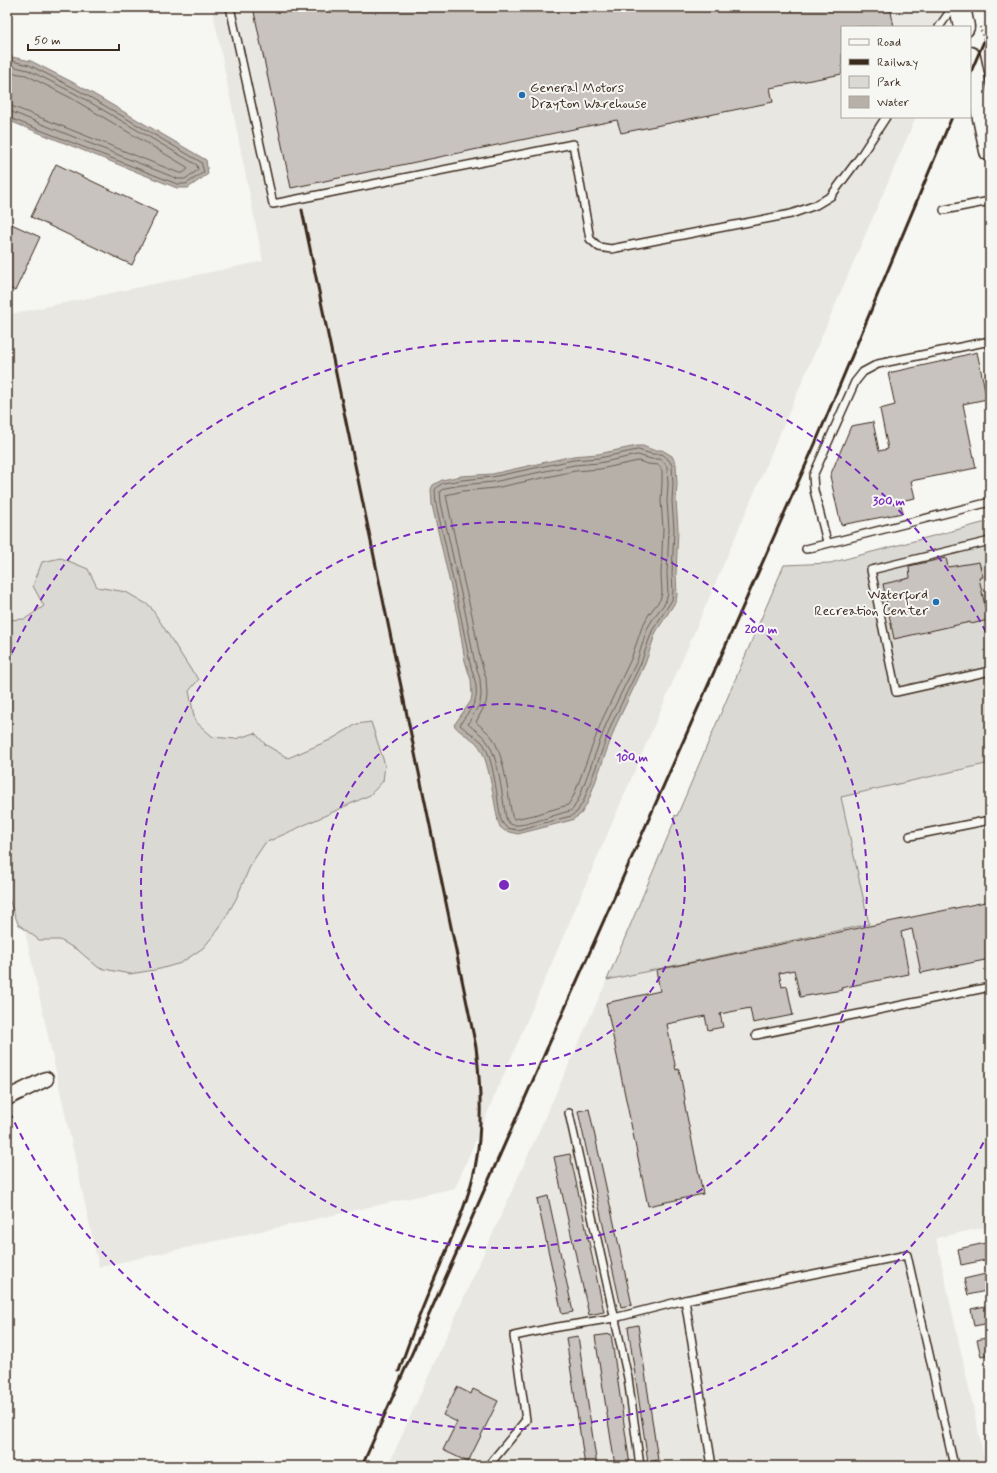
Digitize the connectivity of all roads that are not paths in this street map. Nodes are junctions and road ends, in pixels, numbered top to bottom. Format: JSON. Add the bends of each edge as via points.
{"nodes":[{"id":1,"x":230,"y":7,"type":"edge"},
{"id":2,"x":953,"y":7,"type":"edge"},
{"id":3,"x":960,"y":7,"type":"edge"},
{"id":4,"x":940,"y":26,"type":"edge"},
{"id":5,"x":972,"y":26,"type":"edge"},
{"id":6,"x":971,"y":62,"type":"edge"},
{"id":7,"x":885,"y":118,"type":"edge"},
{"id":8,"x":990,"y":151,"type":"edge"},
{"id":9,"x":990,"y":202,"type":"edge"},
{"id":10,"x":944,"y":210,"type":"dead end"},
{"id":11,"x":990,"y":345,"type":"edge"},
{"id":12,"x":990,"y":502,"type":"edge"},
{"id":13,"x":990,"y":541,"type":"edge"},
{"id":14,"x":827,"y":542,"type":"junction"},
{"id":15,"x":806,"y":549,"type":"dead end"},
{"id":16,"x":990,"y":671,"type":"edge"},
{"id":17,"x":990,"y":820,"type":"edge"},
{"id":18,"x":910,"y":836,"type":"dead end"},
{"id":19,"x":990,"y":987,"type":"edge"},
{"id":20,"x":756,"y":1035,"type":"dead end"},
{"id":21,"x":46,"y":1079,"type":"dead end"},
{"id":22,"x":7,"y":1098,"type":"edge"},
{"id":23,"x":568,"y":1113,"type":"dead end"},
{"id":24,"x":685,"y":1300,"type":"junction"},
{"id":25,"x":614,"y":1318,"type":"junction"},
{"id":26,"x":488,"y":1466,"type":"edge"},
{"id":27,"x":640,"y":1466,"type":"edge"},
{"id":28,"x":712,"y":1466,"type":"edge"},
{"id":29,"x":954,"y":1466,"type":"edge"}],
"edges":[{"from":1,"to":7,"type":"lane","via":[[273,204],[573,144],[590,239],[598,246],[611,249],[791,214],[816,205],[831,196],[860,158]]},
{"from":2,"to":4,"type":"lane"},
{"from":3,"to":5,"type":"main road"},
{"from":6,"to":8,"type":"main road"},
{"from":9,"to":10,"type":"lane"},
{"from":11,"to":14,"type":"lane","via":[[985,342],[878,364],[863,372],[855,382],[814,476],[814,490]]},
{"from":12,"to":14,"type":"lane"},
{"from":13,"to":16,"type":"lane","via":[[871,570],[896,692]]},
{"from":14,"to":15,"type":"lane"},
{"from":17,"to":18,"type":"lane"},
{"from":19,"to":20,"type":"lane"},
{"from":21,"to":22,"type":"street"},
{"from":23,"to":25,"type":"lane"},
{"from":24,"to":25,"type":"lane"},
{"from":24,"to":28,"type":"lane"},
{"from":24,"to":29,"type":"lane","via":[[907,1255]]},
{"from":25,"to":26,"type":"lane","via":[[514,1336],[526,1420]]},
{"from":25,"to":27,"type":"lane","via":[[628,1378]]}]}
